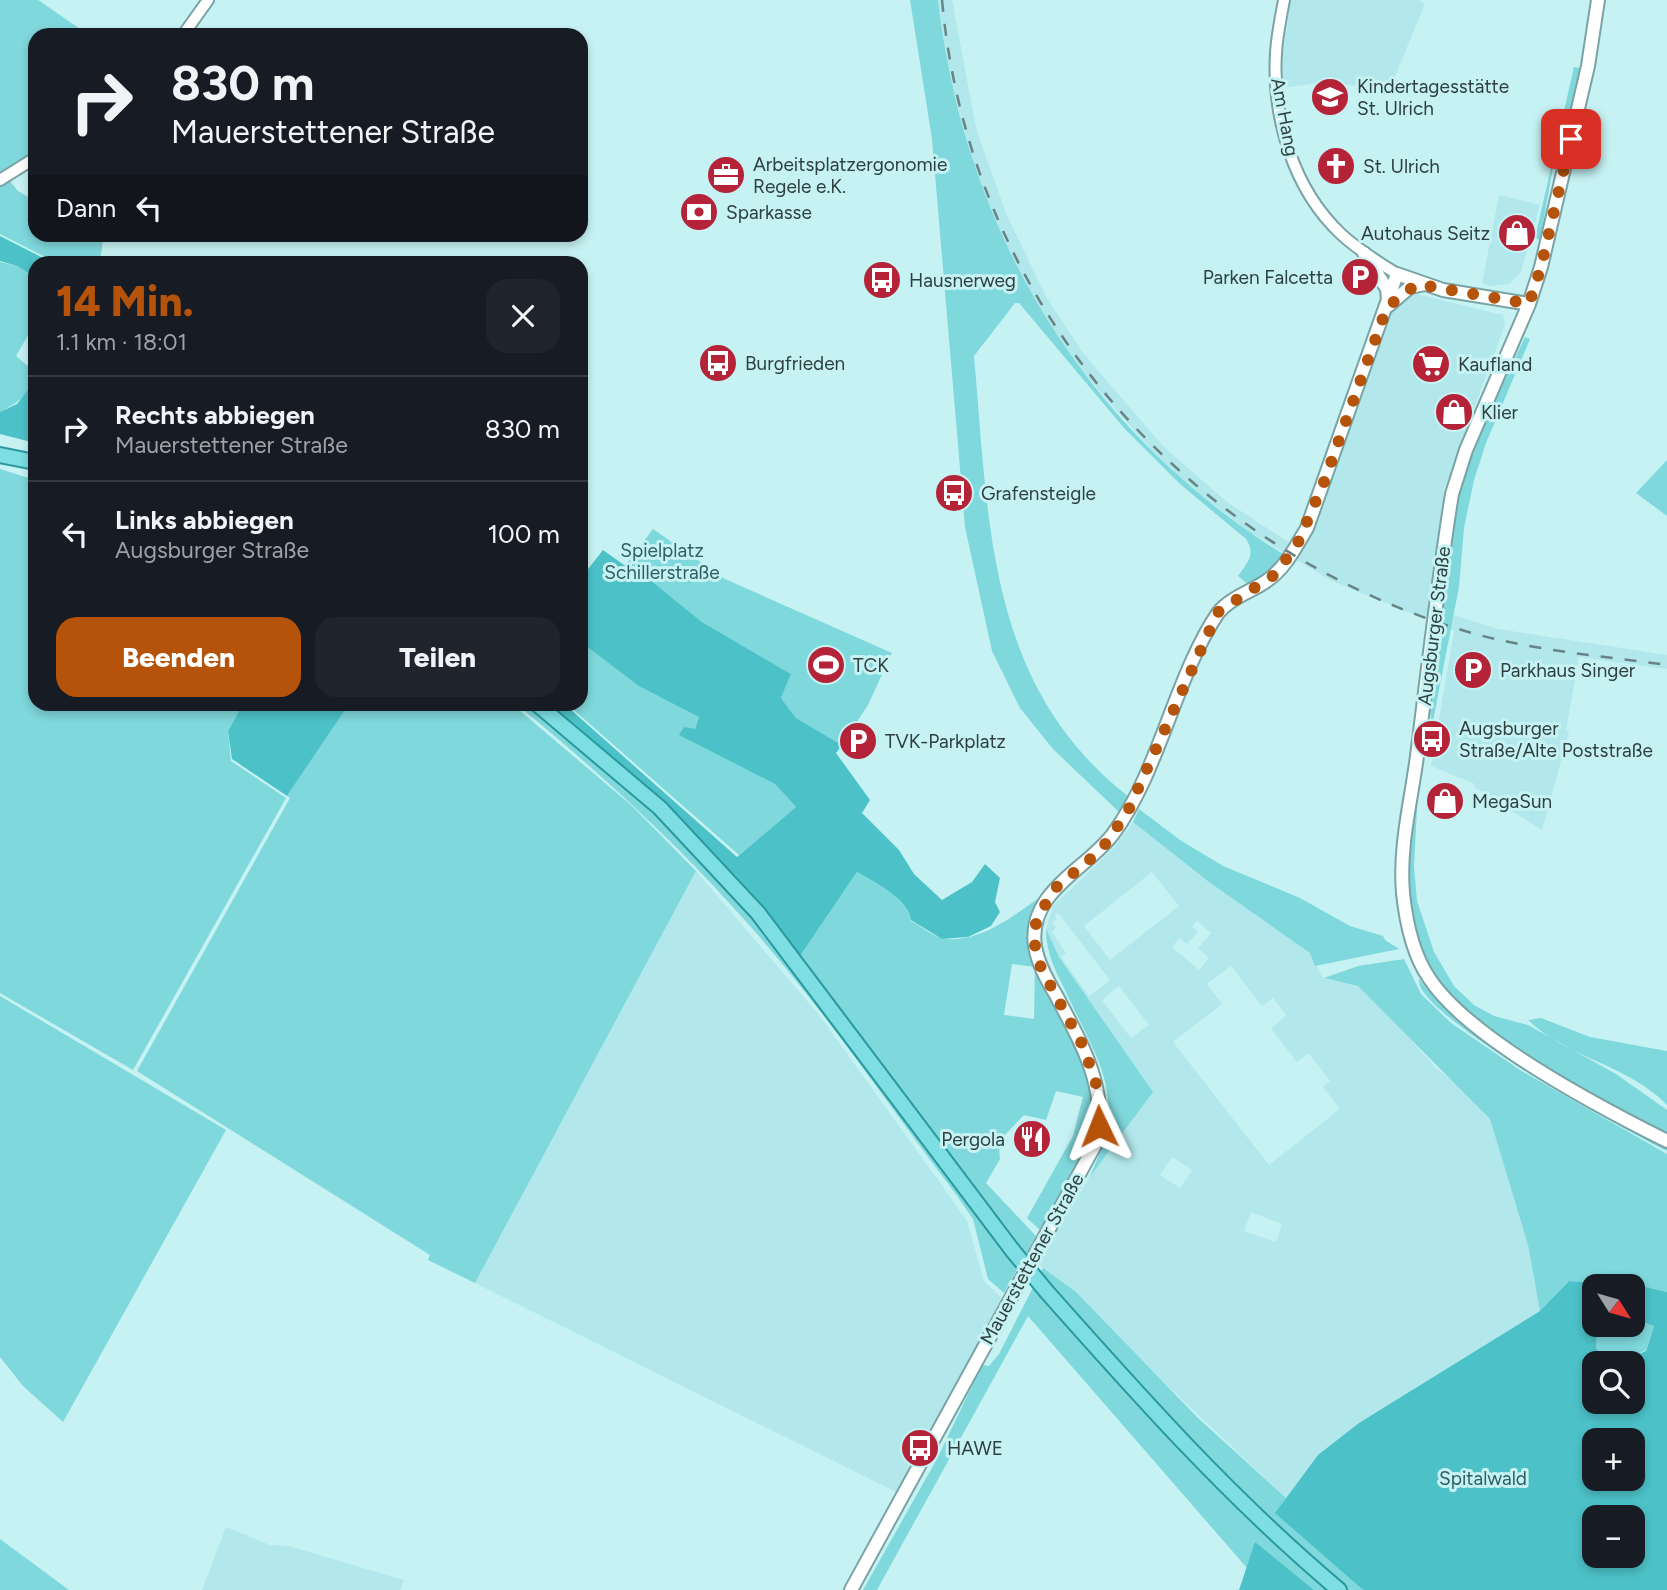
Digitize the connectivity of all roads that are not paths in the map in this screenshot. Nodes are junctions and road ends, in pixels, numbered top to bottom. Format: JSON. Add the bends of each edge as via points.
{"nodes":[{"id":1,"x":208,"y":0,"type":"edge"},
{"id":2,"x":1284,"y":0,"type":"edge"},
{"id":3,"x":1598,"y":0,"type":"edge"},
{"id":4,"x":188,"y":28,"type":"edge"},
{"id":5,"x":28,"y":162,"type":"edge"},
{"id":6,"x":0,"y":180,"type":"edge"},
{"id":7,"x":1364,"y":253,"type":"junction"},
{"id":8,"x":1397,"y":274,"type":"junction"},
{"id":9,"x":1425,"y":284,"type":"junction"},
{"id":10,"x":1387,"y":304,"type":"junction"},
{"id":11,"x":1529,"y":304,"type":"junction"},
{"id":12,"x":0,"y":455,"type":"edge"},
{"id":13,"x":28,"y":461,"type":"edge"},
{"id":14,"x":545,"y":711,"type":"edge"},
{"id":15,"x":1667,"y":1141,"type":"edge"},
{"id":16,"x":850,"y":1590,"type":"edge"},
{"id":17,"x":1339,"y":1590,"type":"edge"}],
"edges":[{"from":1,"to":4,"type":"street"},
{"from":2,"to":7,"type":"street","name":"Am Hang","via":[[1276,87],[1292,160],[1330,222]]},
{"from":3,"to":11,"type":"main road","name":"Augsburger Straße","via":[[1563,179]]},
{"from":5,"to":6,"type":"street"},
{"from":7,"to":8,"type":"street","name":"Am Hang"},
{"from":7,"to":10,"type":"main road","via":[[1387,289]]},
{"from":8,"to":9,"type":"main road"},
{"from":8,"to":10,"type":"main road","name":"Mauerstettener Straße"},
{"from":9,"to":10,"type":"main road","via":[[1410,287]]},
{"from":9,"to":11,"type":"main road"},
{"from":10,"to":16,"type":"main road","name":"Mauerstettener Straße","via":[[1297,545],[1274,575],[1218,612],[1127,813],[1101,850],[1043,904],[1036,922],[1035,947],[1095,1079],[1100,1118],[1095,1145]]},
{"from":11,"to":15,"type":"main road","name":"Augsburger Straße","via":[[1466,450],[1452,494],[1406,819],[1402,860],[1408,927],[1428,977],[1462,1015],[1526,1061]]},
{"from":12,"to":13,"type":"main road"},
{"from":14,"to":17,"type":"main road","bridge":true,"via":[[660,808],[758,914],[1047,1292],[1172,1434]]}]}
